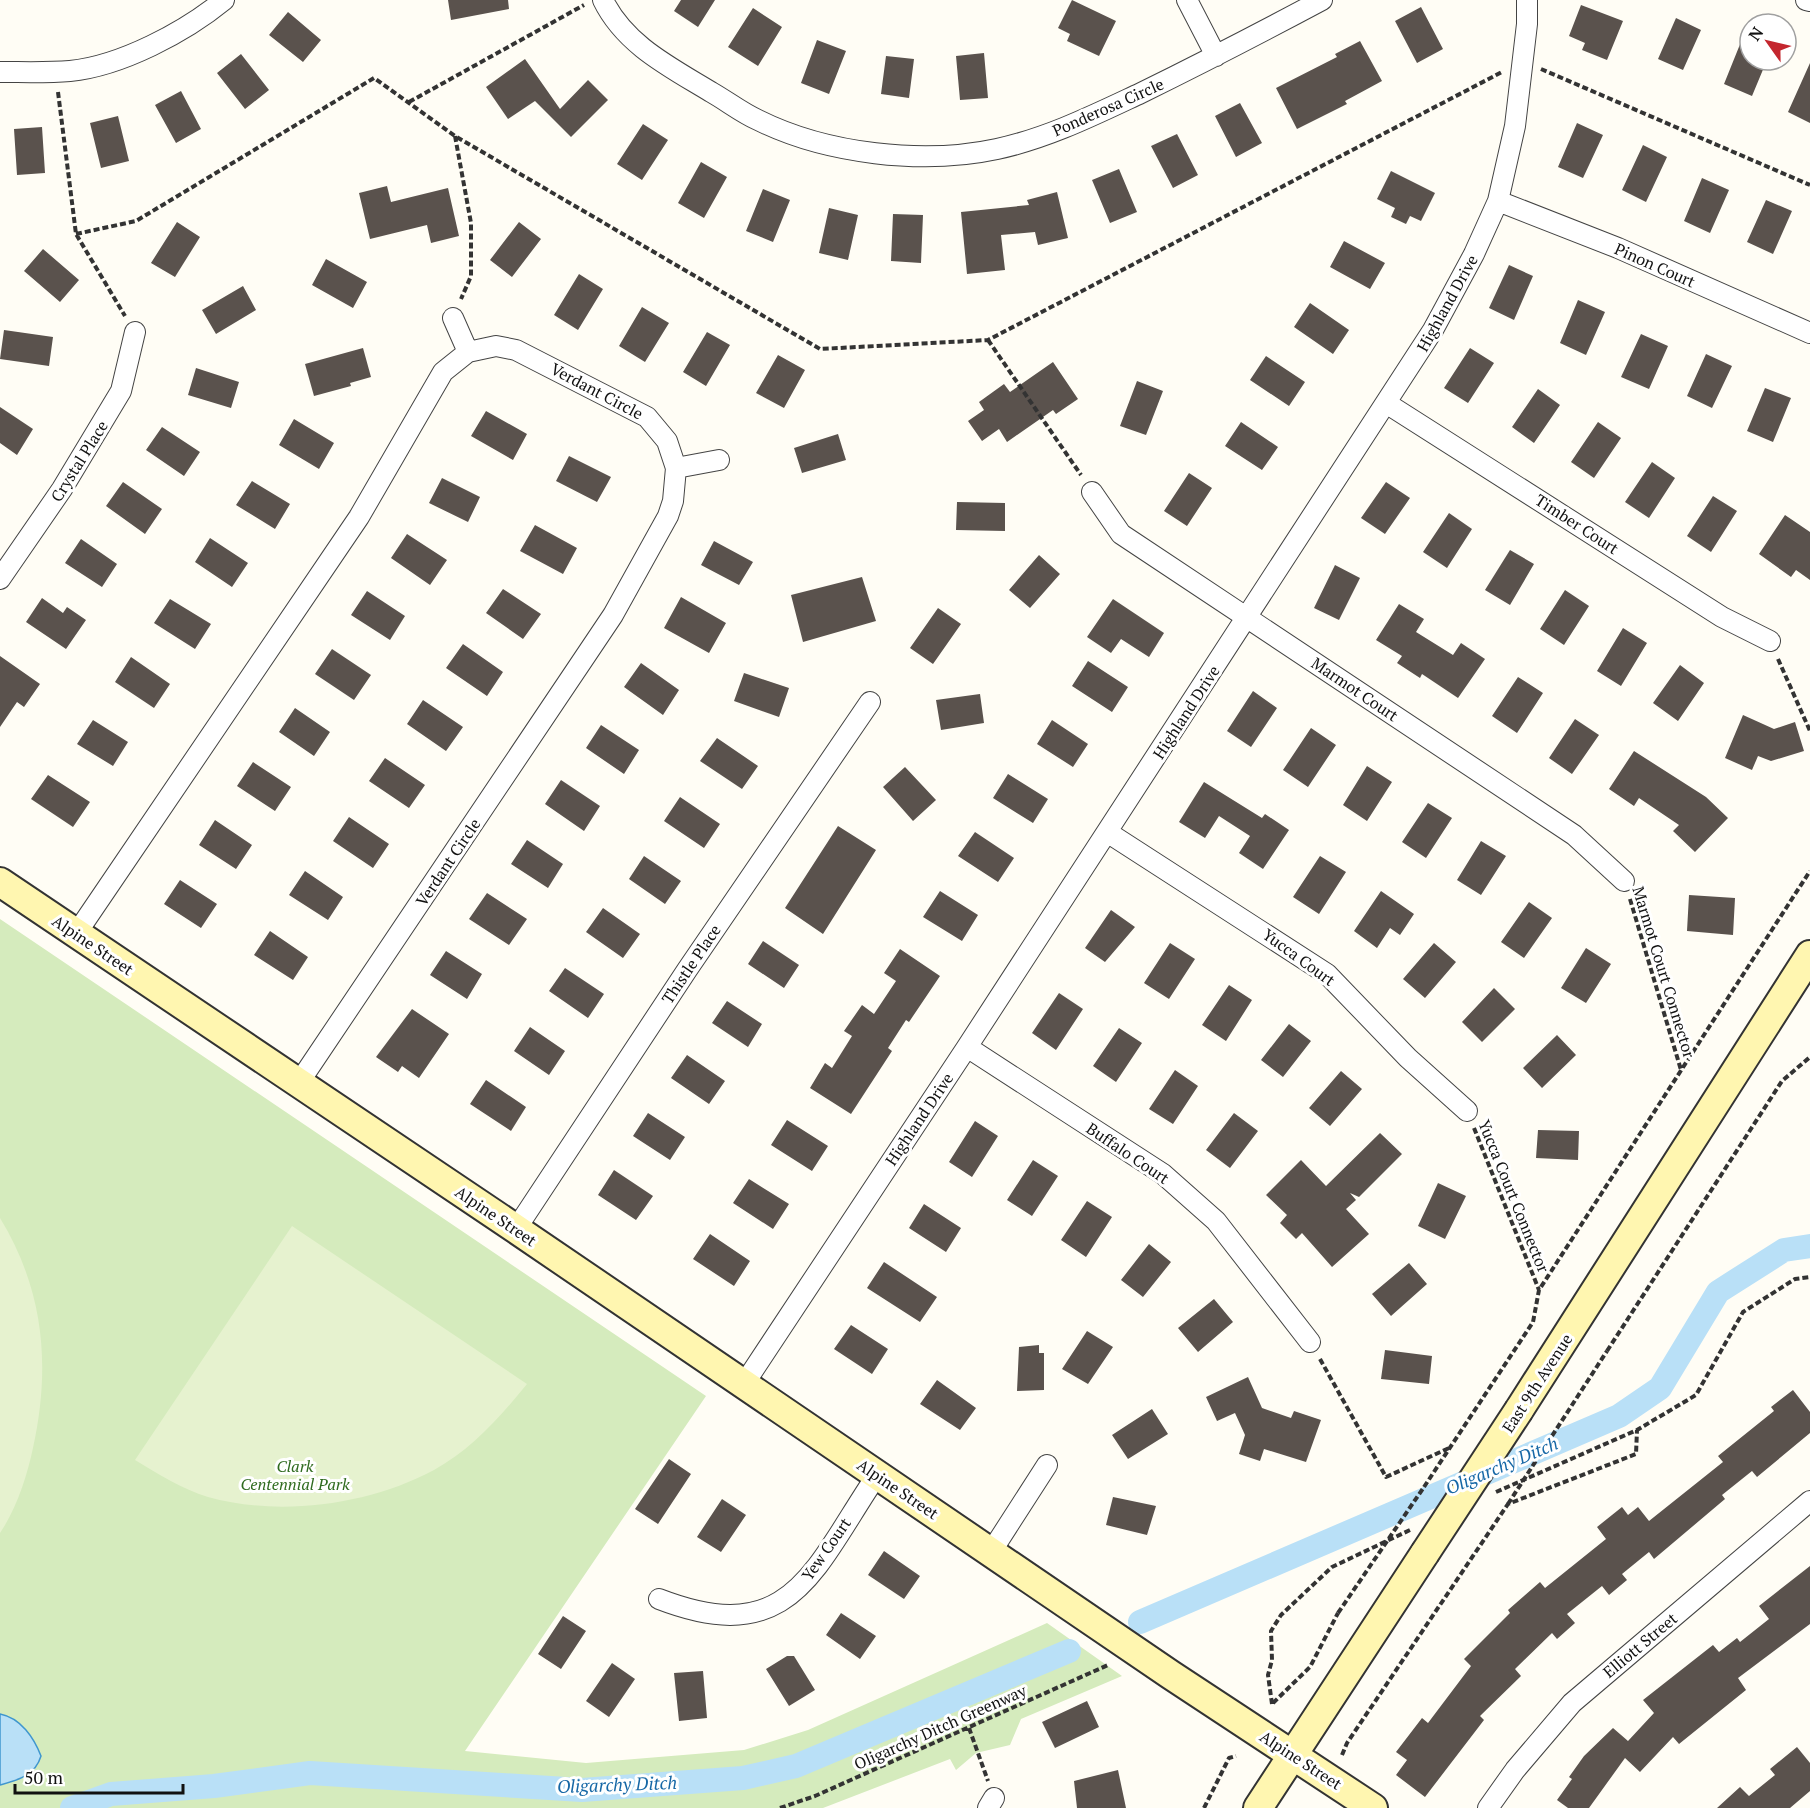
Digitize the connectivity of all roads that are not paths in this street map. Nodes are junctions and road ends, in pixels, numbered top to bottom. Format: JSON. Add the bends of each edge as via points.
{"nodes":[{"id":1,"x":224,"y":0,"type":"edge"},
{"id":2,"x":603,"y":0,"type":"edge"},
{"id":3,"x":1187,"y":0,"type":"edge"},
{"id":4,"x":1323,"y":0,"type":"edge"},
{"id":5,"x":1527,"y":0,"type":"edge"},
{"id":6,"x":1216,"y":56,"type":"junction"},
{"id":7,"x":0,"y":72,"type":"edge"},
{"id":8,"x":1498,"y":201,"type":"junction"},
{"id":9,"x":453,"y":318,"type":"road end"},
{"id":10,"x":135,"y":332,"type":"road end"},
{"id":11,"x":1810,"y":333,"type":"edge"},
{"id":12,"x":468,"y":352,"type":"junction"},
{"id":13,"x":1386,"y":403,"type":"junction"},
{"id":14,"x":719,"y":460,"type":"dead end"},
{"id":15,"x":676,"y":468,"type":"junction"},
{"id":16,"x":1092,"y":492,"type":"road end"},
{"id":17,"x":0,"y":579,"type":"edge"},
{"id":18,"x":1247,"y":618,"type":"junction"},
{"id":19,"x":1770,"y":641,"type":"road end"},
{"id":20,"x":870,"y":702,"type":"dead end"},
{"id":21,"x":1107,"y":832,"type":"junction"},
{"id":22,"x":1624,"y":881,"type":"road end"},
{"id":23,"x":0,"y":882,"type":"edge"},
{"id":24,"x":76,"y":934,"type":"junction"},
{"id":25,"x":1810,"y":954,"type":"edge"},
{"id":26,"x":967,"y":1047,"type":"junction"},
{"id":27,"x":298,"y":1084,"type":"junction"},
{"id":28,"x":1467,"y":1111,"type":"road end"},
{"id":29,"x":516,"y":1229,"type":"junction"},
{"id":30,"x":1310,"y":1342,"type":"road end"},
{"id":31,"x":744,"y":1384,"type":"junction"},
{"id":32,"x":1047,"y":1465,"type":"dead end"},
{"id":33,"x":877,"y":1475,"type":"junction"},
{"id":34,"x":1810,"y":1501,"type":"edge"},
{"id":35,"x":990,"y":1552,"type":"junction"},
{"id":36,"x":658,"y":1599,"type":"dead end"},
{"id":37,"x":1293,"y":1755,"type":"junction"},
{"id":38,"x":1258,"y":1808,"type":"edge"},
{"id":39,"x":1373,"y":1808,"type":"edge"},
{"id":40,"x":1488,"y":1808,"type":"edge"}],
"edges":[{"from":1,"to":7,"type":"street","via":[[186,28],[130,55],[72,71]]},
{"from":2,"to":6,"type":"street","name":"Ponderosa Circle","via":[[608,12],[639,47],[758,121],[824,144],[875,154],[927,156],[1007,146],[1063,130]]},
{"from":3,"to":6,"type":"street"},
{"from":4,"to":6,"type":"street","name":"Ponderosa Circle"},
{"from":5,"to":8,"type":"street","name":"Highland Drive","via":[[1515,126]]},
{"from":8,"to":11,"type":"street","name":"Pinon Court","via":[[1618,248]]},
{"from":8,"to":13,"type":"street","name":"Highland Drive","via":[[1433,330]]},
{"from":9,"to":12,"type":"street"},
{"from":10,"to":17,"type":"street","name":"Crystal Place","via":[[121,391],[62,489]]},
{"from":12,"to":15,"type":"street","name":"Verdant Circle","via":[[496,346],[516,350],[647,417],[667,441]]},
{"from":12,"to":24,"type":"street","name":"Verdant Circle","via":[[443,372],[359,517]]},
{"from":13,"to":18,"type":"street","name":"Highland Drive"},
{"from":13,"to":19,"type":"street","name":"Timber Court","via":[[1722,617]]},
{"from":14,"to":15,"type":"street"},
{"from":15,"to":27,"type":"street","name":"Verdant Circle","via":[[674,501],[668,516],[613,615]]},
{"from":16,"to":18,"type":"street","name":"Marmot Court","via":[[1121,534]]},
{"from":18,"to":21,"type":"street","name":"Highland Drive"},
{"from":18,"to":22,"type":"street","name":"Marmot Court","via":[[1574,835]]},
{"from":20,"to":29,"type":"street","name":"Thistle Place"},
{"from":21,"to":26,"type":"street","name":"Highland Drive"},
{"from":21,"to":28,"type":"street","name":"Yucca Court","via":[[1327,974],[1408,1058]]},
{"from":23,"to":24,"type":"street","name":"Alpine Street"},
{"from":24,"to":27,"type":"street","name":"Alpine Street"},
{"from":25,"to":37,"type":"street","name":"East 9th Avenue","bridge":true},
{"from":26,"to":30,"type":"street","name":"Buffalo Court","via":[[1163,1174],[1216,1221]]},
{"from":26,"to":31,"type":"street","name":"Highland Drive"},
{"from":27,"to":29,"type":"street","name":"Alpine Street"},
{"from":29,"to":31,"type":"street","name":"Alpine Street"},
{"from":31,"to":33,"type":"street","name":"Alpine Street"},
{"from":32,"to":35,"type":"street"},
{"from":33,"to":35,"type":"street","name":"Alpine Street"},
{"from":33,"to":36,"type":"street","name":"Yew Court","via":[[805,1582],[784,1600],[760,1612],[733,1617],[691,1611]]},
{"from":34,"to":40,"type":"street","name":"Elliott Street","via":[[1572,1703]]},
{"from":35,"to":37,"type":"street","name":"Alpine Street"},
{"from":37,"to":38,"type":"street","name":"East 9th Avenue"},
{"from":37,"to":39,"type":"street","name":"Alpine Street"}]}
